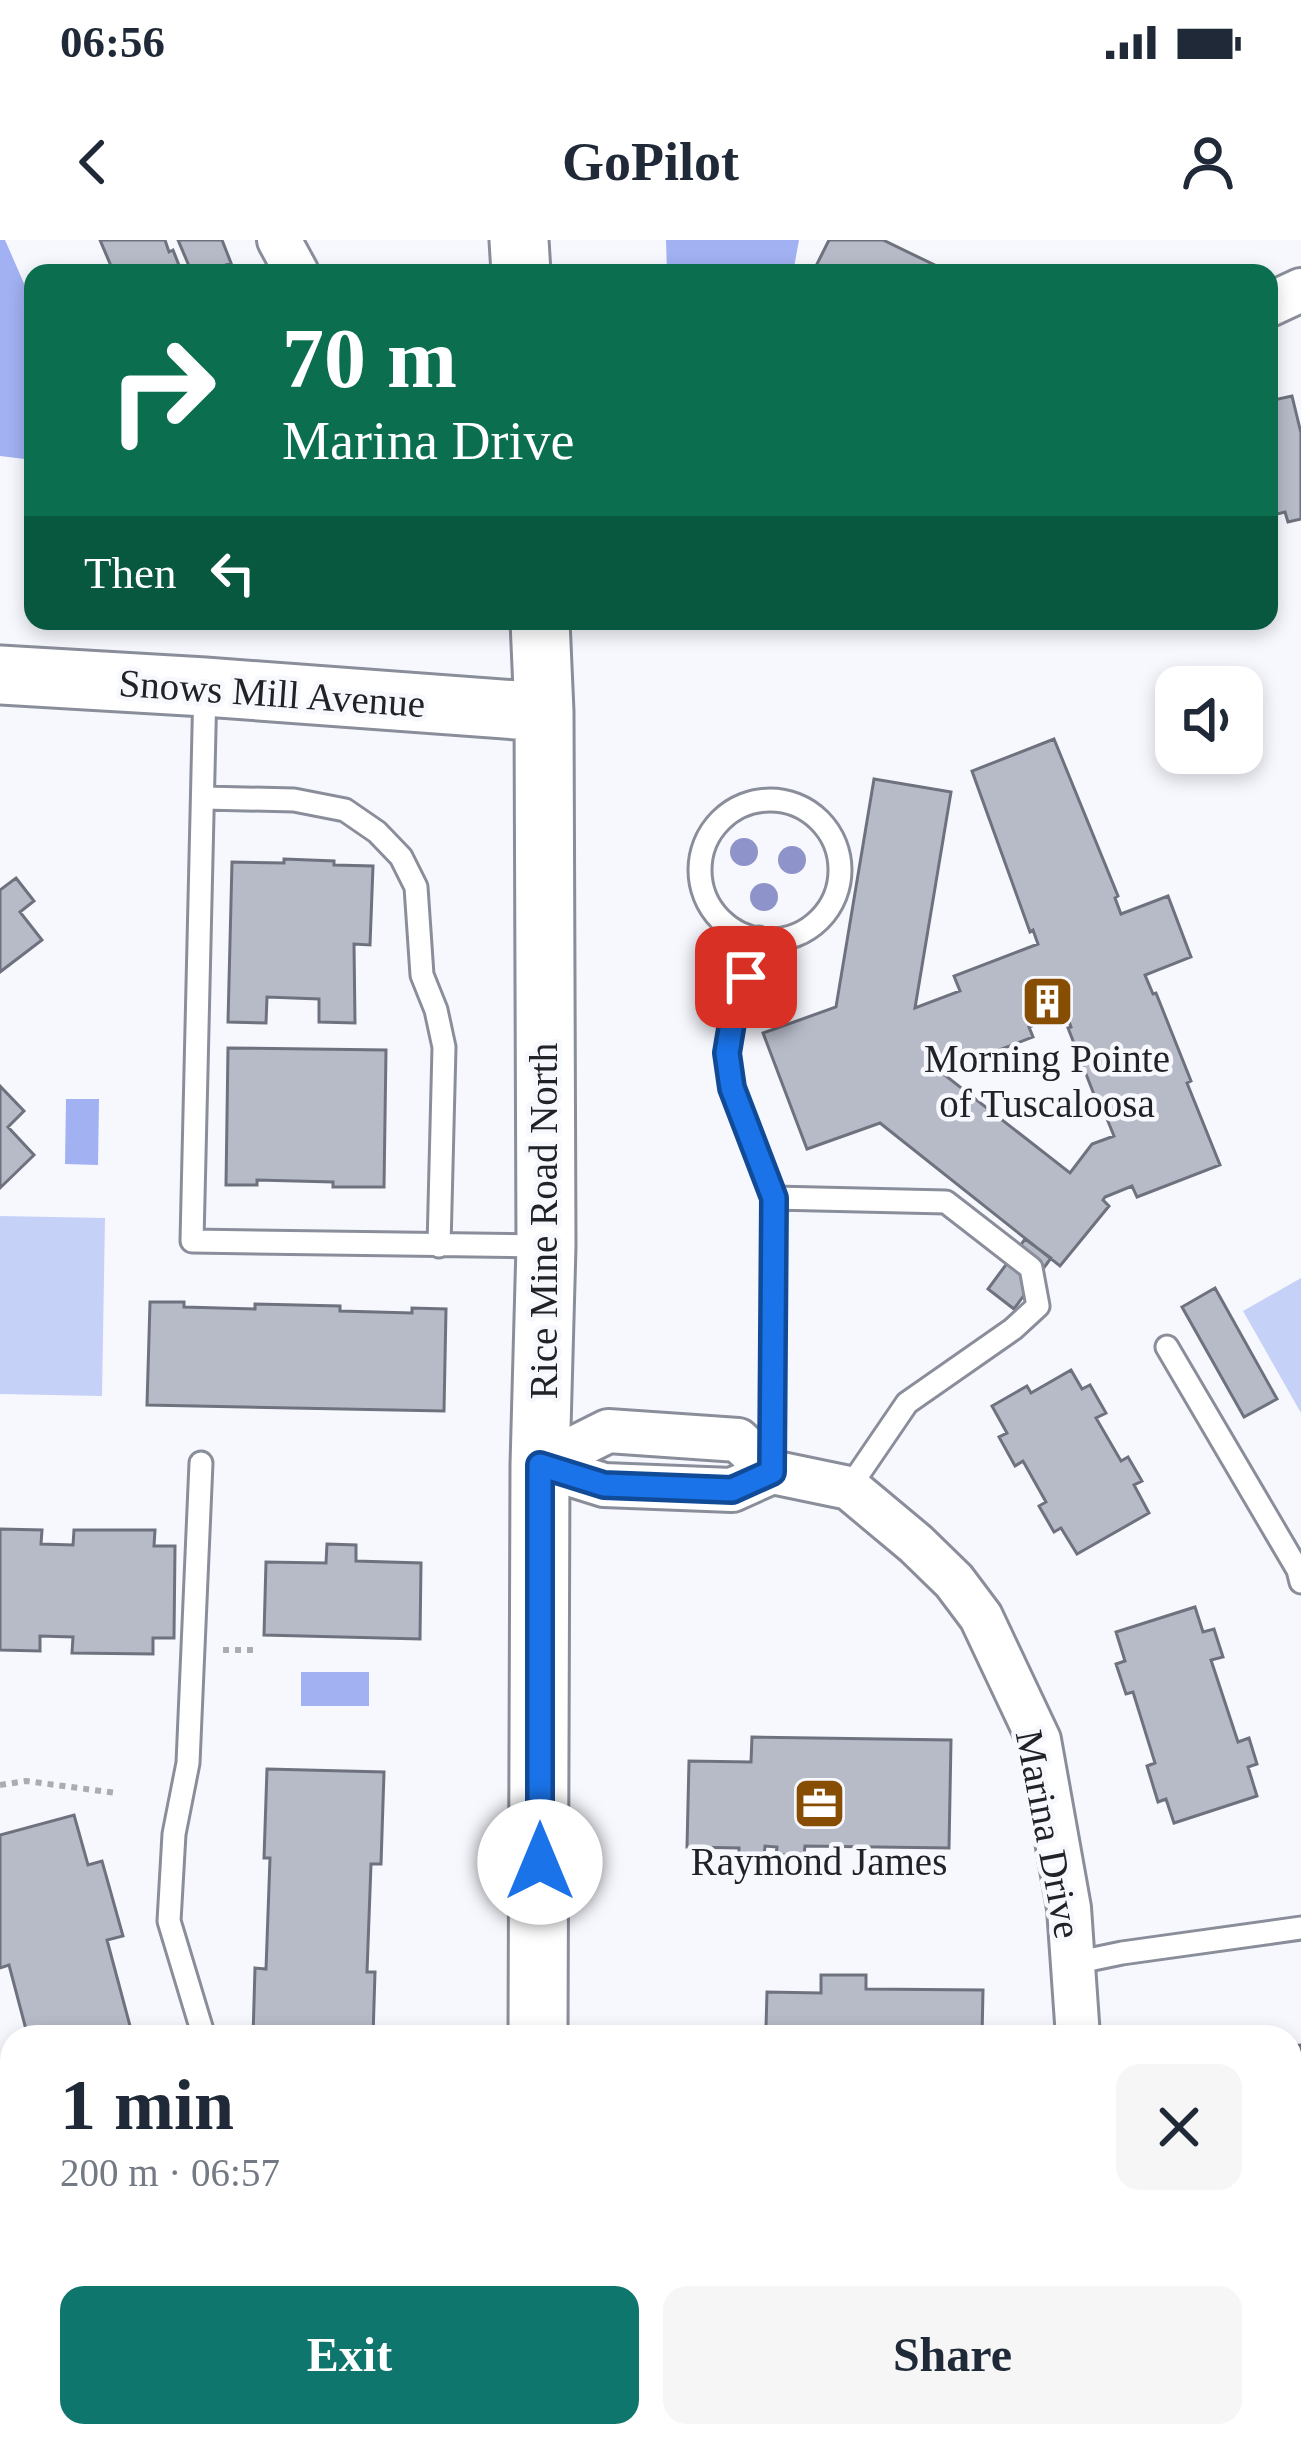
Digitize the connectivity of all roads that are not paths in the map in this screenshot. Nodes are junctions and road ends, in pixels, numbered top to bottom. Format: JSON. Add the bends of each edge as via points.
{"nodes":[{"id":1,"x":540,"y":630,"type":"edge"},
{"id":2,"x":0,"y":675,"type":"edge"},
{"id":3,"x":205,"y":687,"type":"junction"},
{"id":4,"x":544,"y":712,"type":"junction"},
{"id":5,"x":204,"y":798,"type":"junction"},
{"id":6,"x":759,"y":938,"type":"junction"},
{"id":7,"x":774,"y":1198,"type":"junction"},
{"id":8,"x":440,"y":1246,"type":"junction"},
{"id":9,"x":546,"y":1246,"type":"junction"},
{"id":10,"x":1167,"y":1347,"type":"dead end"},
{"id":11,"x":201,"y":1463,"type":"dead end"},
{"id":12,"x":540,"y":1465,"type":"junction"},
{"id":13,"x":772,"y":1472,"type":"junction"},
{"id":14,"x":849,"y":1488,"type":"junction"},
{"id":15,"x":1301,"y":1582,"type":"edge"},
{"id":16,"x":1301,"y":1928,"type":"edge"},
{"id":17,"x":1074,"y":1963,"type":"junction"},
{"id":18,"x":200,"y":2025,"type":"edge"},
{"id":19,"x":538,"y":2025,"type":"edge"},
{"id":20,"x":1077,"y":2025,"type":"edge"}],
"edges":[{"from":1,"to":4,"type":"main road","name":"Rice Mine Road North"},
{"from":2,"to":3,"type":"main road","name":"Snows Mill Avenue"},
{"from":3,"to":4,"type":"main road","name":"Snows Mill Avenue"},
{"from":3,"to":5,"type":"lane"},
{"from":4,"to":9,"type":"main road","name":"Rice Mine Road North"},
{"from":5,"to":8,"type":"lane","via":[[346,810],[401,857],[416,887],[422,975],[444,1047]]},
{"from":5,"to":8,"type":"lane","via":[[192,1241]]},
{"from":6,"to":6,"type":"lane","via":[[804,932],[821,918],[840,879],[831,836],[818,818],[779,800],[736,808],[706,840],[700,861],[708,904],[740,934]]},
{"from":6,"to":7,"type":"lane","via":[[727,1053],[732,1088]]},
{"from":7,"to":13,"type":"lane"},
{"from":7,"to":14,"type":"lane","via":[[946,1202],[1031,1268],[1038,1306],[907,1402]]},
{"from":8,"to":9,"type":"lane"},
{"from":9,"to":12,"type":"main road","name":"Rice Mine Road North"},
{"from":10,"to":15,"type":"lane"},
{"from":11,"to":18,"type":"lane","via":[[188,1763],[170,1921]]},
{"from":12,"to":13,"type":"street","name":"Marina Drive","via":[[604,1485],[732,1490]]},
{"from":12,"to":19,"type":"main road","name":"Rice Mine Road North"},
{"from":13,"to":14,"type":"street","name":"Marina Drive"},
{"from":14,"to":17,"type":"street","name":"Marina Drive","via":[[954,1581],[991,1637],[1039,1740]]},
{"from":16,"to":17,"type":"lane"},
{"from":17,"to":20,"type":"street","name":"Marina Drive"}]}
